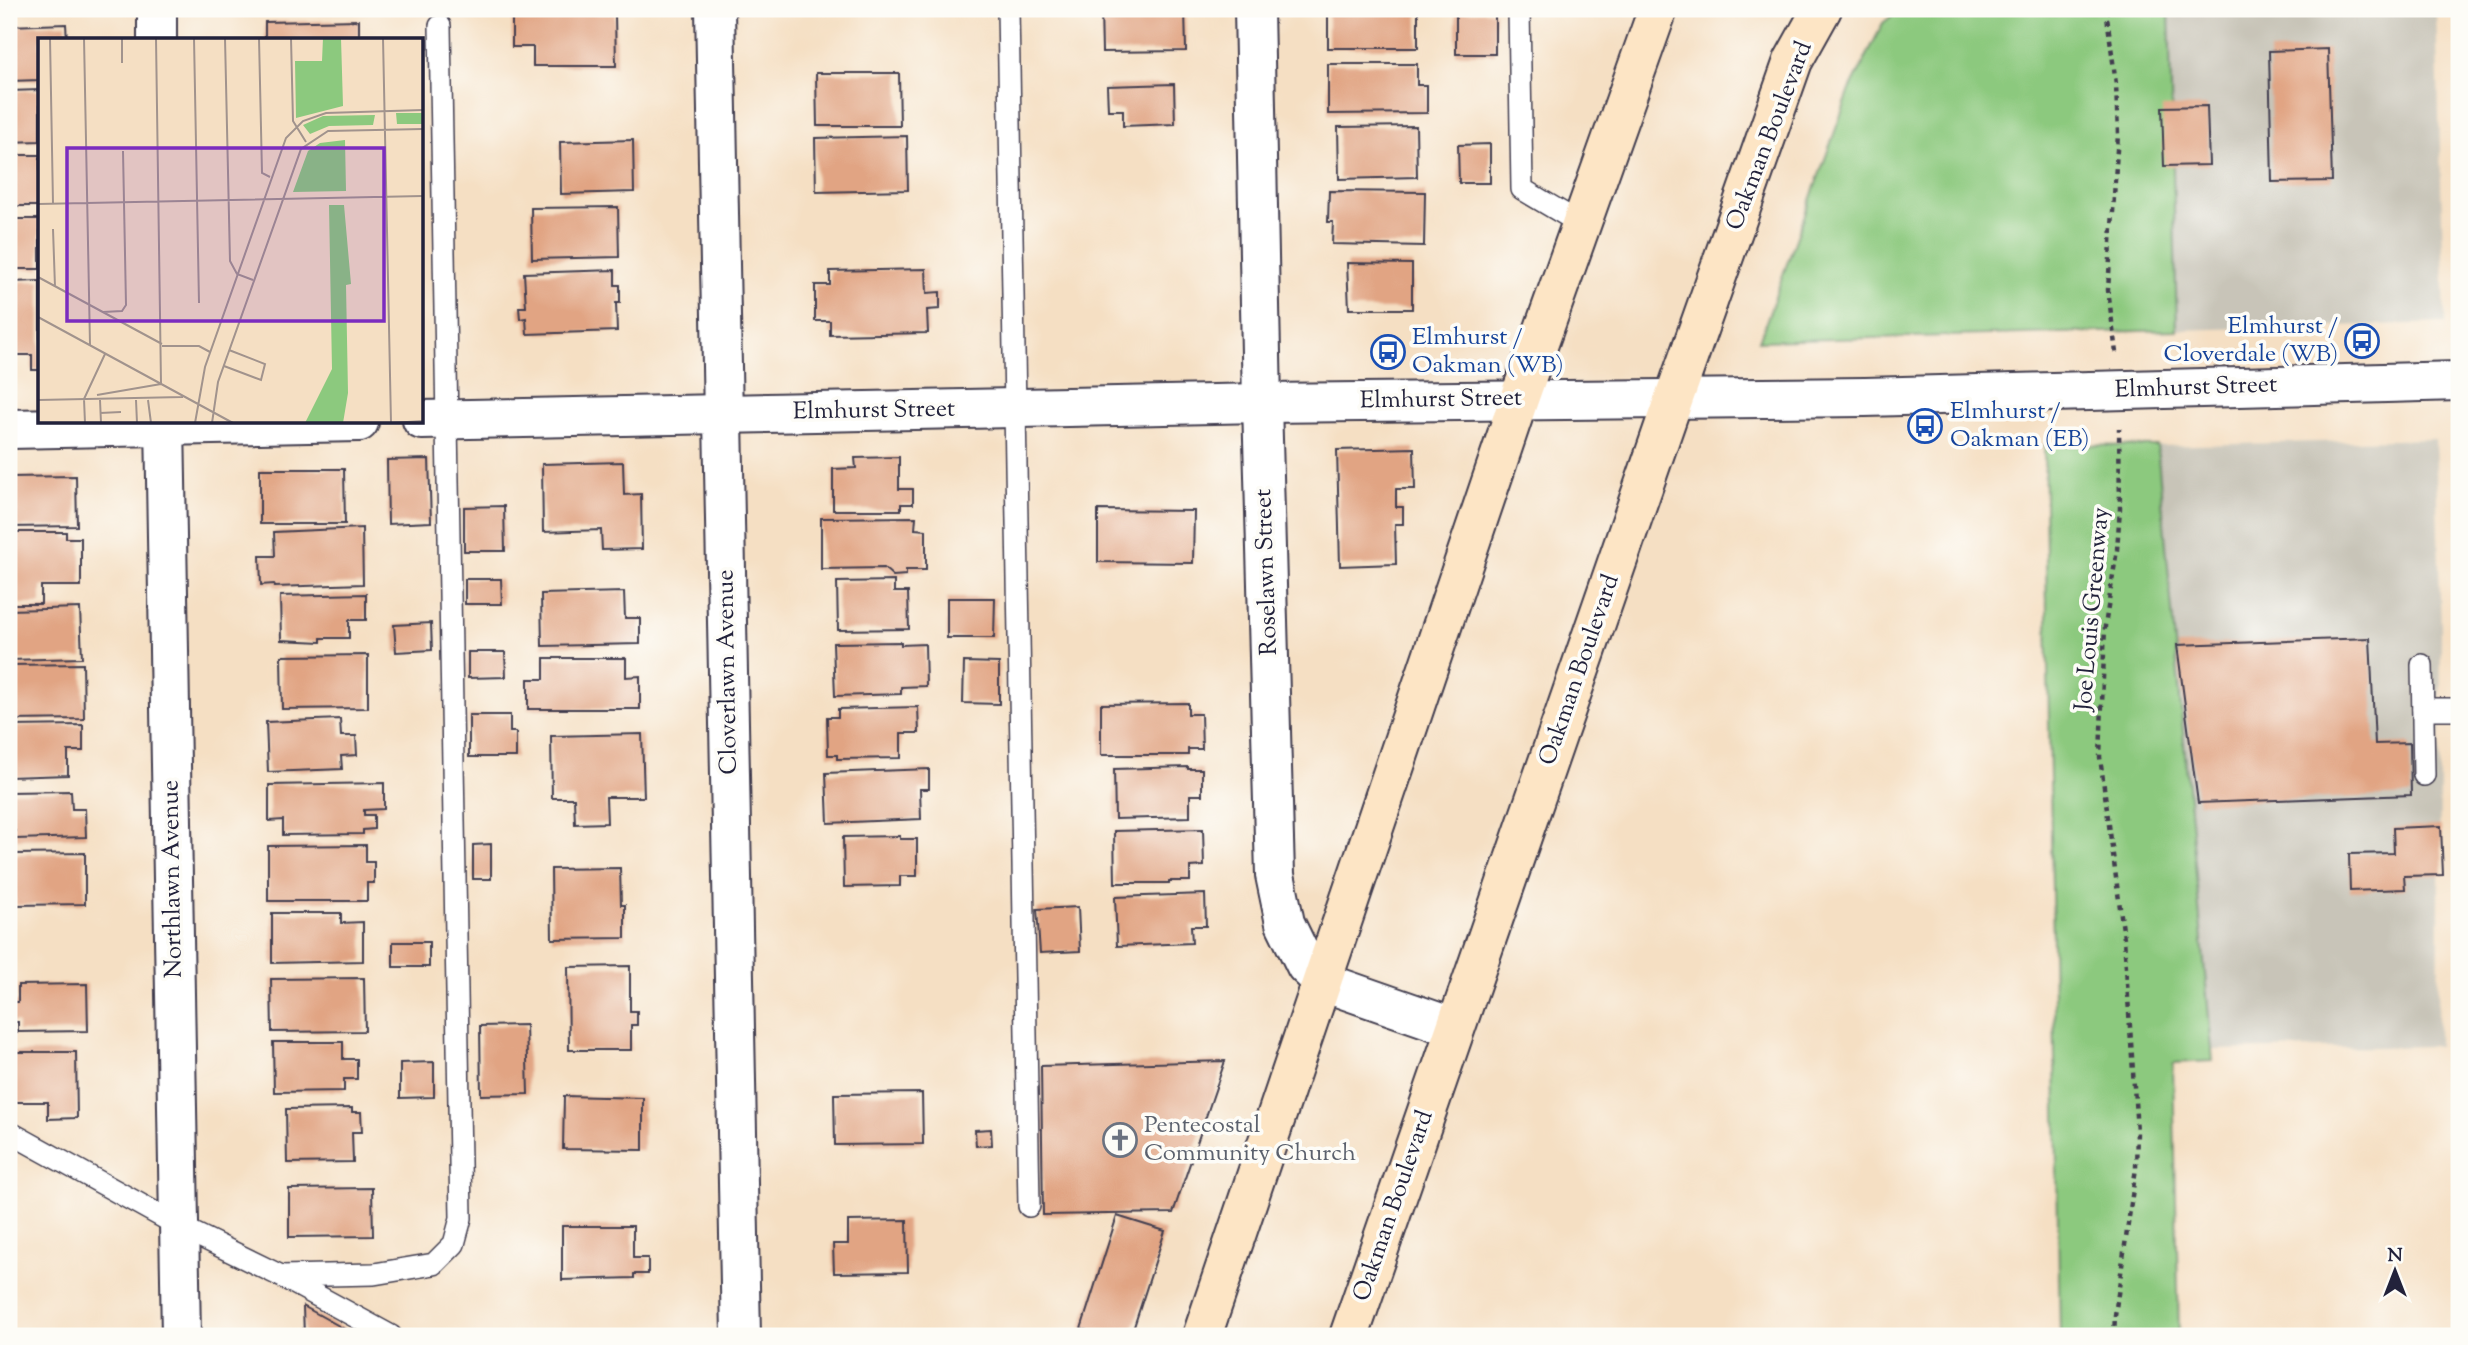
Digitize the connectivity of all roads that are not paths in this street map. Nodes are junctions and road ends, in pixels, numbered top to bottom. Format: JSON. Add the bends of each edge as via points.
{"nodes":[{"id":1,"x":157,"y":9,"type":"edge"},
{"id":2,"x":715,"y":9,"type":"edge"},
{"id":3,"x":1008,"y":9,"type":"edge"},
{"id":4,"x":1254,"y":9,"type":"edge"},
{"id":5,"x":1519,"y":9,"type":"edge"},
{"id":6,"x":1658,"y":9,"type":"edge"},
{"id":7,"x":1822,"y":9,"type":"edge"},
{"id":8,"x":440,"y":26,"type":"dead end"},
{"id":9,"x":157,"y":38,"type":"edge"},
{"id":10,"x":1581,"y":224,"type":"junction"},
{"id":11,"x":2459,"y":381,"type":"edge"},
{"id":12,"x":1674,"y":398,"type":"junction"},
{"id":13,"x":1519,"y":399,"type":"junction"},
{"id":14,"x":1262,"y":402,"type":"junction"},
{"id":15,"x":1016,"y":408,"type":"junction"},
{"id":16,"x":723,"y":415,"type":"junction"},
{"id":17,"x":435,"y":420,"type":"edge"},
{"id":18,"x":165,"y":424,"type":"edge"},
{"id":19,"x":9,"y":429,"type":"edge"},
{"id":20,"x":2422,"y":665,"type":"dead end"},
{"id":21,"x":2423,"y":709,"type":"junction"},
{"id":22,"x":2459,"y":709,"type":"edge"},
{"id":23,"x":2424,"y":775,"type":"dead end"},
{"id":24,"x":1323,"y":982,"type":"junction"},
{"id":25,"x":1455,"y":1028,"type":"junction"},
{"id":26,"x":9,"y":1132,"type":"edge"},
{"id":27,"x":1028,"y":1206,"type":"dead end"},
{"id":28,"x":179,"y":1226,"type":"junction"},
{"id":29,"x":281,"y":1276,"type":"junction"},
{"id":30,"x":181,"y":1336,"type":"edge"},
{"id":31,"x":391,"y":1336,"type":"edge"},
{"id":32,"x":741,"y":1336,"type":"edge"},
{"id":33,"x":1202,"y":1336,"type":"edge"},
{"id":34,"x":1349,"y":1336,"type":"edge"}],
"edges":[{"from":1,"to":9,"type":"street"},
{"from":2,"to":16,"type":"street","name":"Cloverlawn Avenue"},
{"from":3,"to":15,"type":"lane"},
{"from":4,"to":14,"type":"street","name":"Roselawn Street"},
{"from":5,"to":10,"type":"lane","via":[[1522,190]]},
{"from":6,"to":10,"type":"street"},
{"from":7,"to":12,"type":"street","name":"Oakman Boulevard","via":[[1793,61]]},
{"from":8,"to":17,"type":"lane"},
{"from":10,"to":13,"type":"street"},
{"from":11,"to":12,"type":"street","name":"Elmhurst Street"},
{"from":12,"to":13,"type":"street","name":"Elmhurst Street"},
{"from":12,"to":25,"type":"street","name":"Oakman Boulevard"},
{"from":13,"to":14,"type":"street","name":"Elmhurst Street"},
{"from":13,"to":24,"type":"street"},
{"from":14,"to":15,"type":"street","name":"Elmhurst Street"},
{"from":14,"to":24,"type":"street","name":"Roselawn Street","via":[[1275,875],[1285,923],[1306,966]]},
{"from":15,"to":16,"type":"street","name":"Elmhurst Street"},
{"from":15,"to":27,"type":"lane"},
{"from":16,"to":17,"type":"street","name":"Elmhurst Street"},
{"from":16,"to":32,"type":"street","name":"Cloverlawn Avenue"},
{"from":17,"to":29,"type":"lane","via":[[461,1218],[454,1244],[434,1264],[374,1274]]},
{"from":18,"to":19,"type":"street"},
{"from":18,"to":28,"type":"street","name":"Northlawn Avenue"},
{"from":20,"to":21,"type":"lane"},
{"from":21,"to":22,"type":"lane"},
{"from":21,"to":23,"type":"lane"},
{"from":24,"to":25,"type":"street"},
{"from":24,"to":33,"type":"street"},
{"from":25,"to":34,"type":"street","name":"Oakman Boulevard"},
{"from":26,"to":28,"type":"lane"},
{"from":28,"to":29,"type":"lane"},
{"from":28,"to":30,"type":"street","name":"Northlawn Avenue"},
{"from":29,"to":31,"type":"lane"}]}
